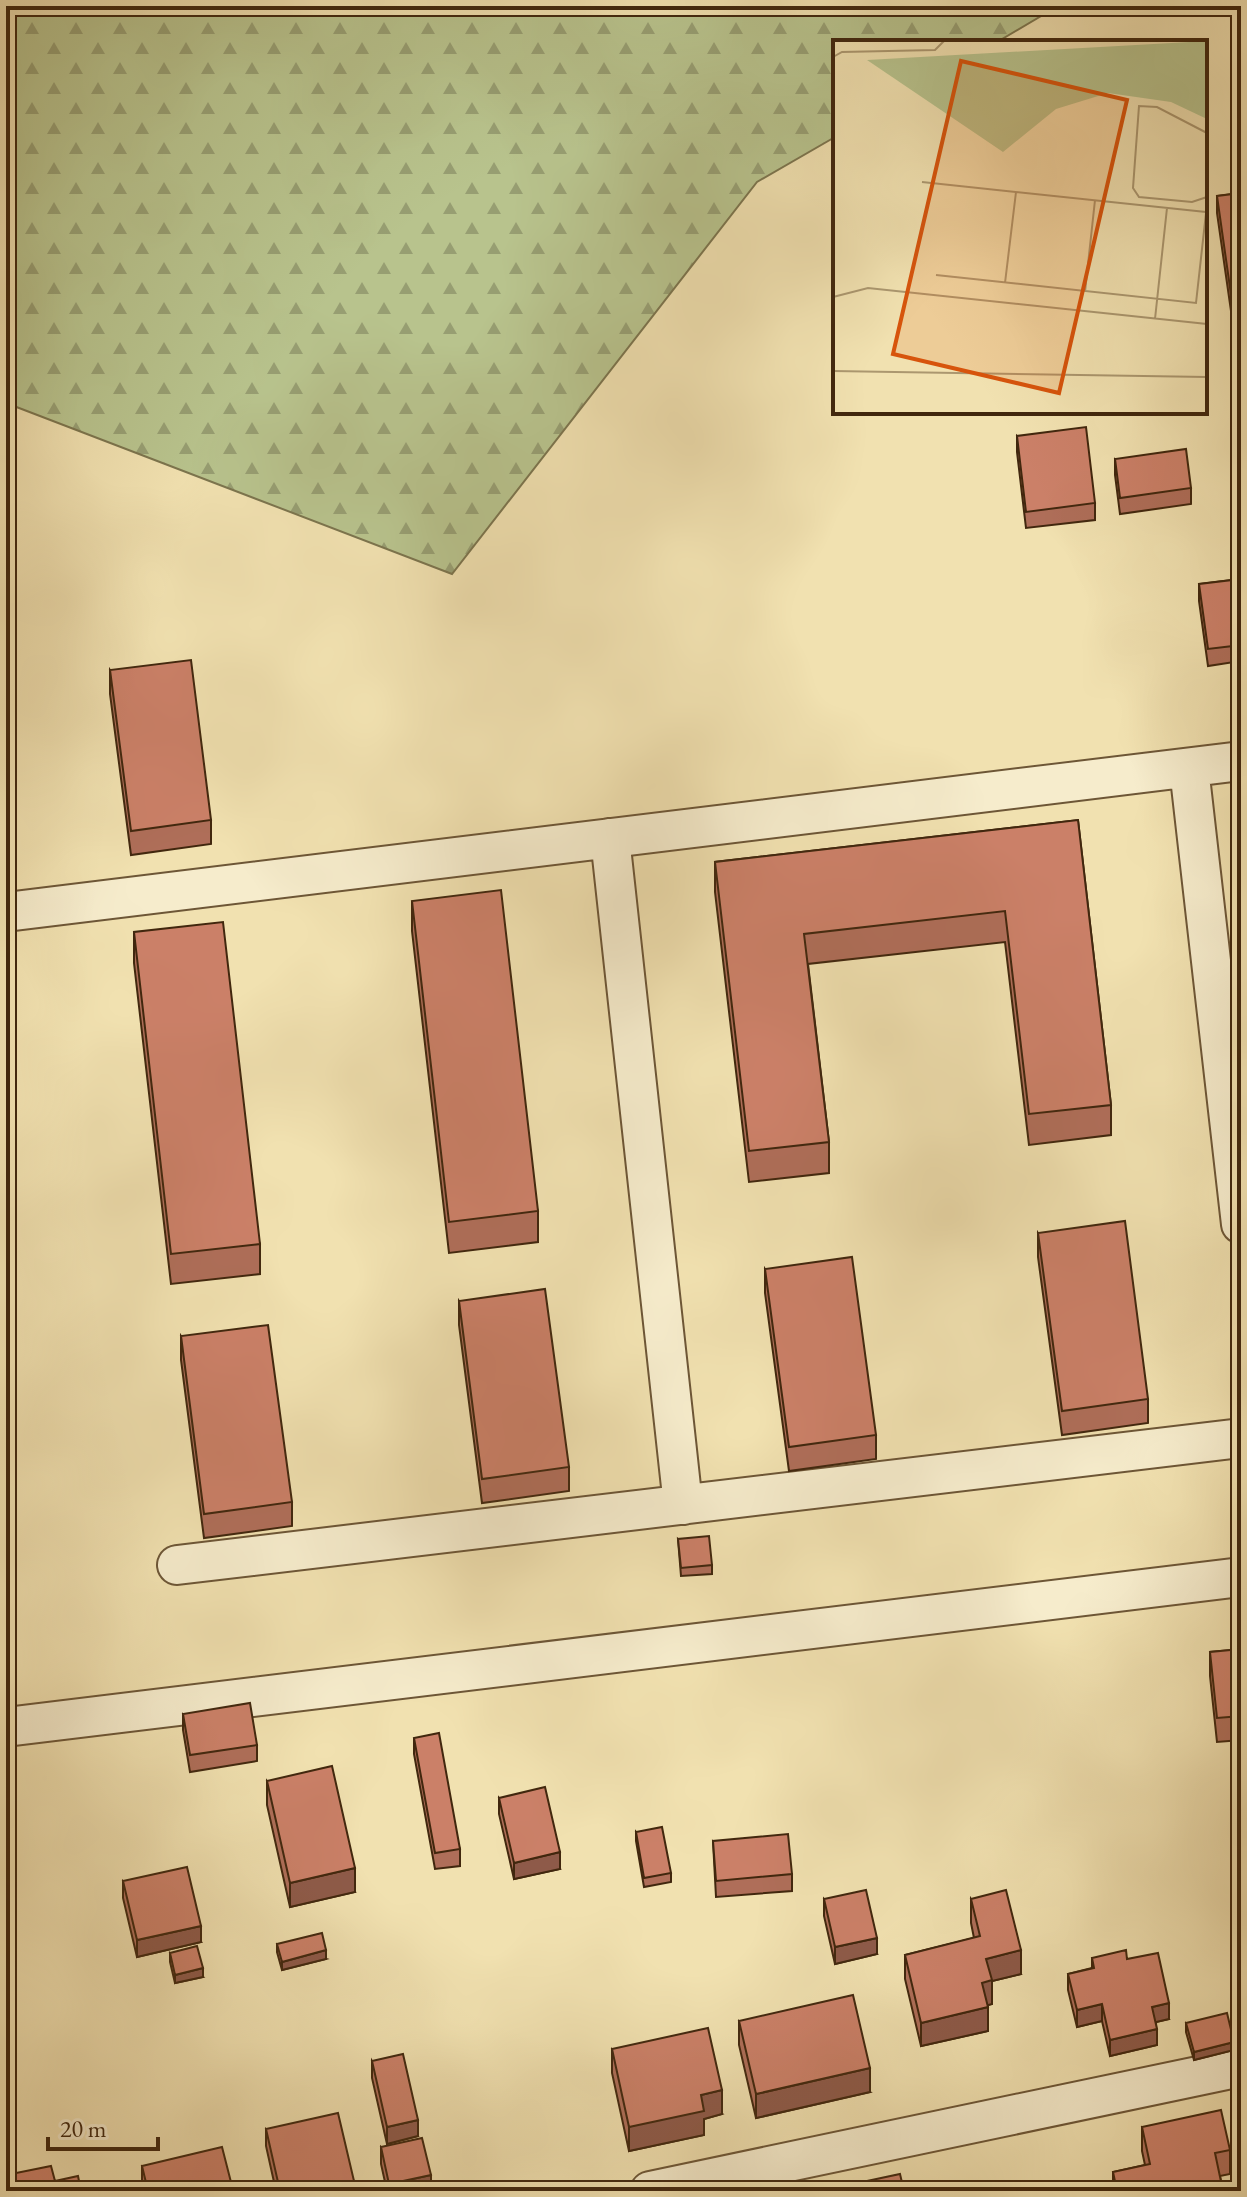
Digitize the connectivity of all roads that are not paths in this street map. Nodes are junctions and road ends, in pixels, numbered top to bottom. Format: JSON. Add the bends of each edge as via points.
{"nodes":[{"id":1,"x":1241,"y":761,"type":"edge"},
{"id":2,"x":1189,"y":768,"type":"junction"},
{"id":3,"x":610,"y":838,"type":"junction"},
{"id":4,"x":6,"y":912,"type":"edge"},
{"id":5,"x":1241,"y":1224,"type":"edge"},
{"id":6,"x":1241,"y":1438,"type":"edge"},
{"id":7,"x":683,"y":1505,"type":"junction"},
{"id":8,"x":177,"y":1565,"type":"dead end"},
{"id":9,"x":1241,"y":1577,"type":"edge"},
{"id":10,"x":6,"y":1727,"type":"edge"},
{"id":11,"x":1241,"y":2067,"type":"edge"},
{"id":12,"x":650,"y":2191,"type":"edge"}],
"edges":[{"from":1,"to":2,"type":"street"},
{"from":2,"to":3,"type":"street"},
{"from":2,"to":5,"type":"street"},
{"from":3,"to":4,"type":"street"},
{"from":3,"to":7,"type":"street"},
{"from":6,"to":7,"type":"street"},
{"from":7,"to":8,"type":"street"},
{"from":9,"to":10,"type":"street"},
{"from":11,"to":12,"type":"street"}]}
